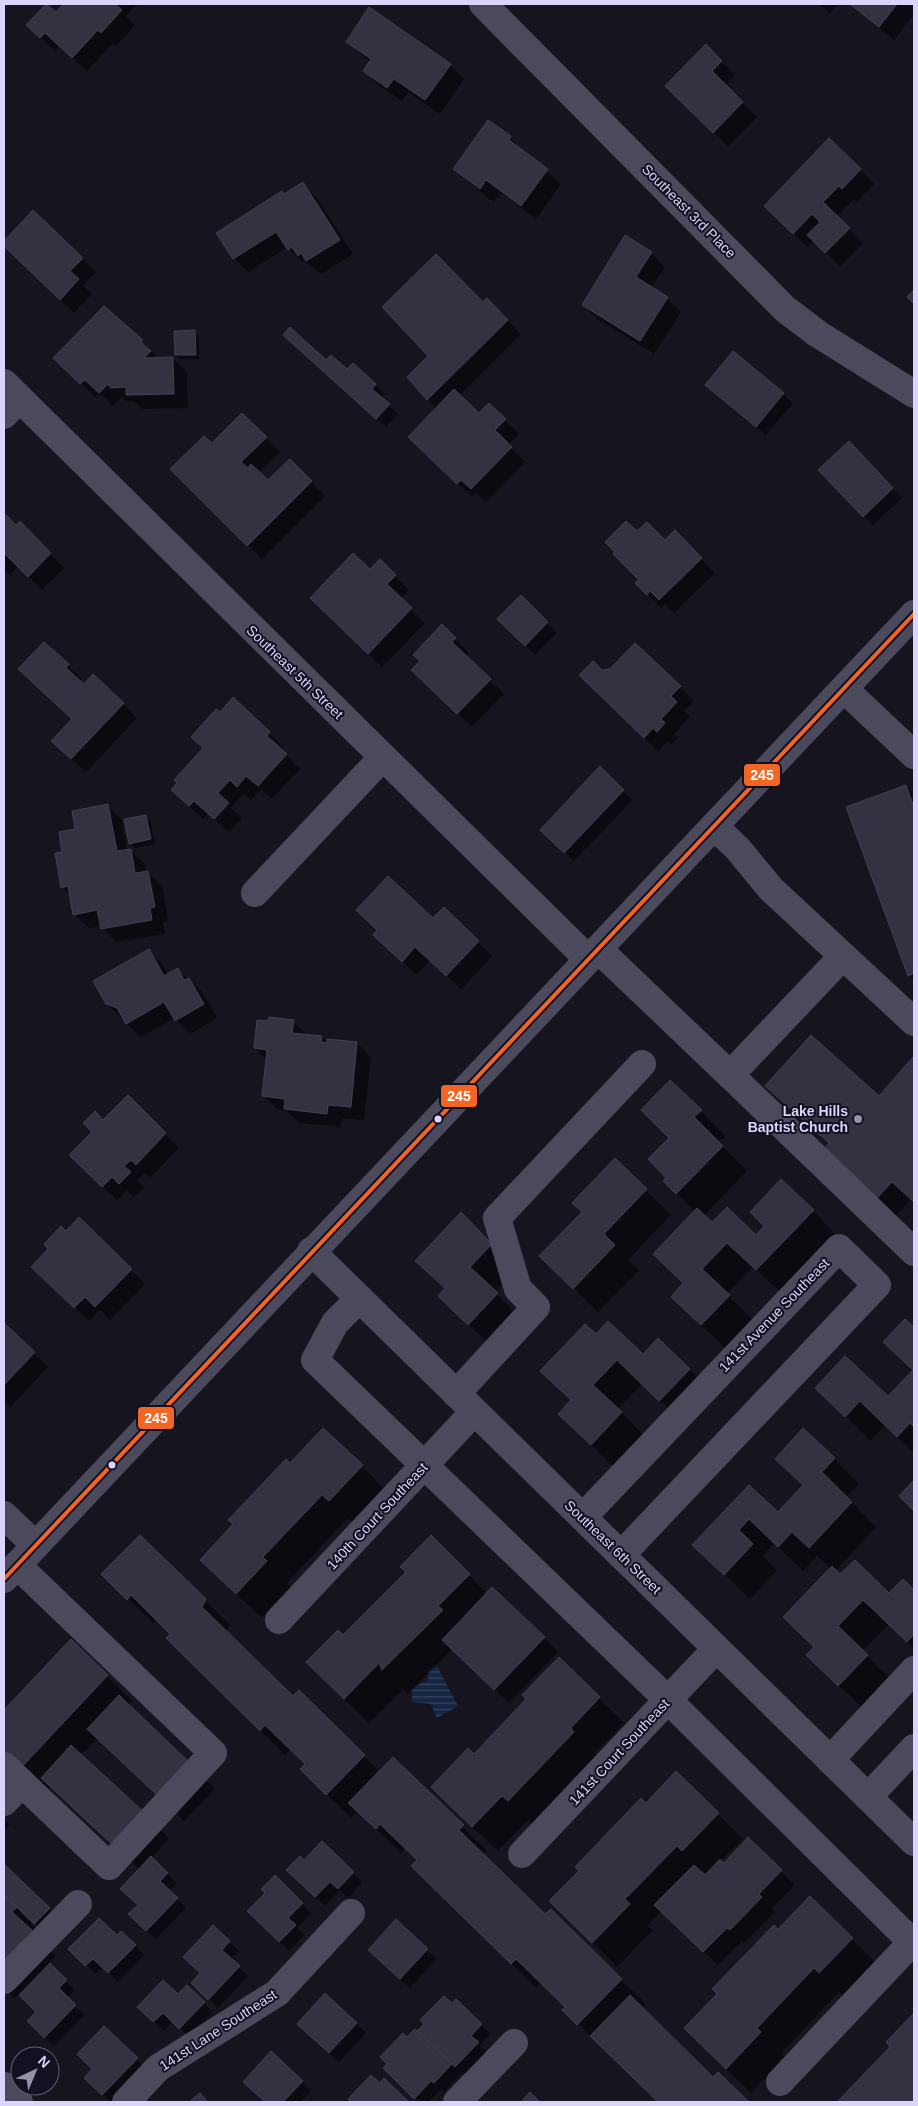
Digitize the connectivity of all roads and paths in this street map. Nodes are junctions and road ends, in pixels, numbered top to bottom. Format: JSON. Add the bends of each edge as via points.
{"nodes":[{"id":1,"x":483,"y":4,"type":"edge"},
{"id":2,"x":914,"y":394,"type":"edge"},
{"id":3,"x":9,"y":399,"type":"edge"},
{"id":4,"x":914,"y":614,"type":"edge"},
{"id":5,"x":844,"y":689,"type":"junction"},
{"id":6,"x":914,"y":755,"type":"edge"},
{"id":7,"x":382,"y":757,"type":"junction"},
{"id":8,"x":714,"y":826,"type":"junction"},
{"id":9,"x":255,"y":893,"type":"dead end"},
{"id":10,"x":593,"y":954,"type":"junction"},
{"id":11,"x":843,"y":956,"type":"junction"},
{"id":12,"x":914,"y":1022,"type":"edge"},
{"id":13,"x":642,"y":1064,"type":"dead end"},
{"id":14,"x":730,"y":1075,"type":"junction"},
{"id":15,"x":311,"y":1251,"type":"junction"},
{"id":16,"x":914,"y":1252,"type":"edge"},
{"id":17,"x":359,"y":1299,"type":"junction"},
{"id":18,"x":465,"y":1403,"type":"junction"},
{"id":19,"x":425,"y":1466,"type":"junction"},
{"id":20,"x":4,"y":1515,"type":"edge"},
{"id":21,"x":582,"y":1517,"type":"junction"},
{"id":22,"x":35,"y":1545,"type":"junction"},
{"id":23,"x":621,"y":1555,"type":"junction"},
{"id":24,"x":10,"y":1572,"type":"edge"},
{"id":25,"x":279,"y":1620,"type":"dead end"},
{"id":26,"x":716,"y":1649,"type":"junction"},
{"id":27,"x":914,"y":1670,"type":"edge"},
{"id":28,"x":668,"y":1700,"type":"junction"},
{"id":29,"x":914,"y":1748,"type":"edge"},
{"id":30,"x":830,"y":1760,"type":"junction"},
{"id":31,"x":10,"y":1784,"type":"edge"},
{"id":32,"x":868,"y":1797,"type":"junction"},
{"id":33,"x":914,"y":1842,"type":"edge"},
{"id":34,"x":522,"y":1854,"type":"dead end"},
{"id":35,"x":78,"y":1904,"type":"dead end"},
{"id":36,"x":351,"y":1913,"type":"dead end"},
{"id":37,"x":914,"y":1942,"type":"edge"},
{"id":38,"x":4,"y":1980,"type":"edge"},
{"id":39,"x":514,"y":2043,"type":"dead end"},
{"id":40,"x":780,"y":2082,"type":"dead end"},
{"id":41,"x":4,"y":2086,"type":"edge"},
{"id":42,"x":19,"y":2102,"type":"edge"},
{"id":43,"x":126,"y":2102,"type":"edge"},
{"id":44,"x":457,"y":2102,"type":"edge"}],
"edges":[{"from":1,"to":2,"type":"street","name":"Southeast 3rd Place","via":[[786,309],[818,334]]},
{"from":3,"to":7,"type":"street","name":"Southeast 5th Street"},
{"from":4,"to":5,"type":"street"},
{"from":5,"to":6,"type":"street"},
{"from":5,"to":8,"type":"street"},
{"from":7,"to":9,"type":"street"},
{"from":7,"to":10,"type":"street","name":"Southeast 5th Street"},
{"from":8,"to":10,"type":"street"},
{"from":8,"to":11,"type":"street","via":[[771,889]]},
{"from":10,"to":14,"type":"street","name":"Southeast 5th Street"},
{"from":10,"to":15,"type":"street"},
{"from":11,"to":12,"type":"street"},
{"from":11,"to":14,"type":"street"},
{"from":13,"to":18,"type":"street","name":"140th Court Southeast","via":[[497,1218],[518,1289],[536,1307]]},
{"from":14,"to":16,"type":"street","name":"Southeast 5th Street"},
{"from":15,"to":17,"type":"street","name":"Southeast 6th Street"},
{"from":15,"to":22,"type":"street"},
{"from":17,"to":18,"type":"street","name":"Southeast 6th Street"},
{"from":17,"to":19,"type":"street","via":[[335,1324],[315,1360]]},
{"from":18,"to":19,"type":"street","name":"140th Court Southeast"},
{"from":18,"to":21,"type":"street","name":"Southeast 6th Street"},
{"from":19,"to":25,"type":"street","name":"140th Court Southeast"},
{"from":19,"to":28,"type":"street"},
{"from":20,"to":22,"type":"street"},
{"from":21,"to":23,"type":"street","name":"Southeast 6th Street"},
{"from":21,"to":23,"type":"street","name":"141st Avenue Southeast","via":[[838,1248],[877,1286]]},
{"from":22,"to":24,"type":"street"},
{"from":23,"to":26,"type":"street","name":"Southeast 6th Street"},
{"from":24,"to":31,"type":"street","via":[[213,1753],[109,1866]]},
{"from":26,"to":28,"type":"street","name":"141st Court Southeast"},
{"from":26,"to":30,"type":"street","name":"Southeast 6th Street"},
{"from":27,"to":30,"type":"street"},
{"from":28,"to":34,"type":"street","name":"141st Court Southeast"},
{"from":28,"to":37,"type":"street"},
{"from":29,"to":32,"type":"street"},
{"from":30,"to":32,"type":"street","name":"Southeast 6th Street"},
{"from":32,"to":33,"type":"street","name":"Southeast 6th Street"},
{"from":35,"to":38,"type":"street"},
{"from":36,"to":43,"type":"street","name":"141st Lane Southeast","via":[[277,1993],[158,2068]]},
{"from":37,"to":40,"type":"street"},
{"from":39,"to":44,"type":"street"},
{"from":41,"to":42,"type":"street"}]}
